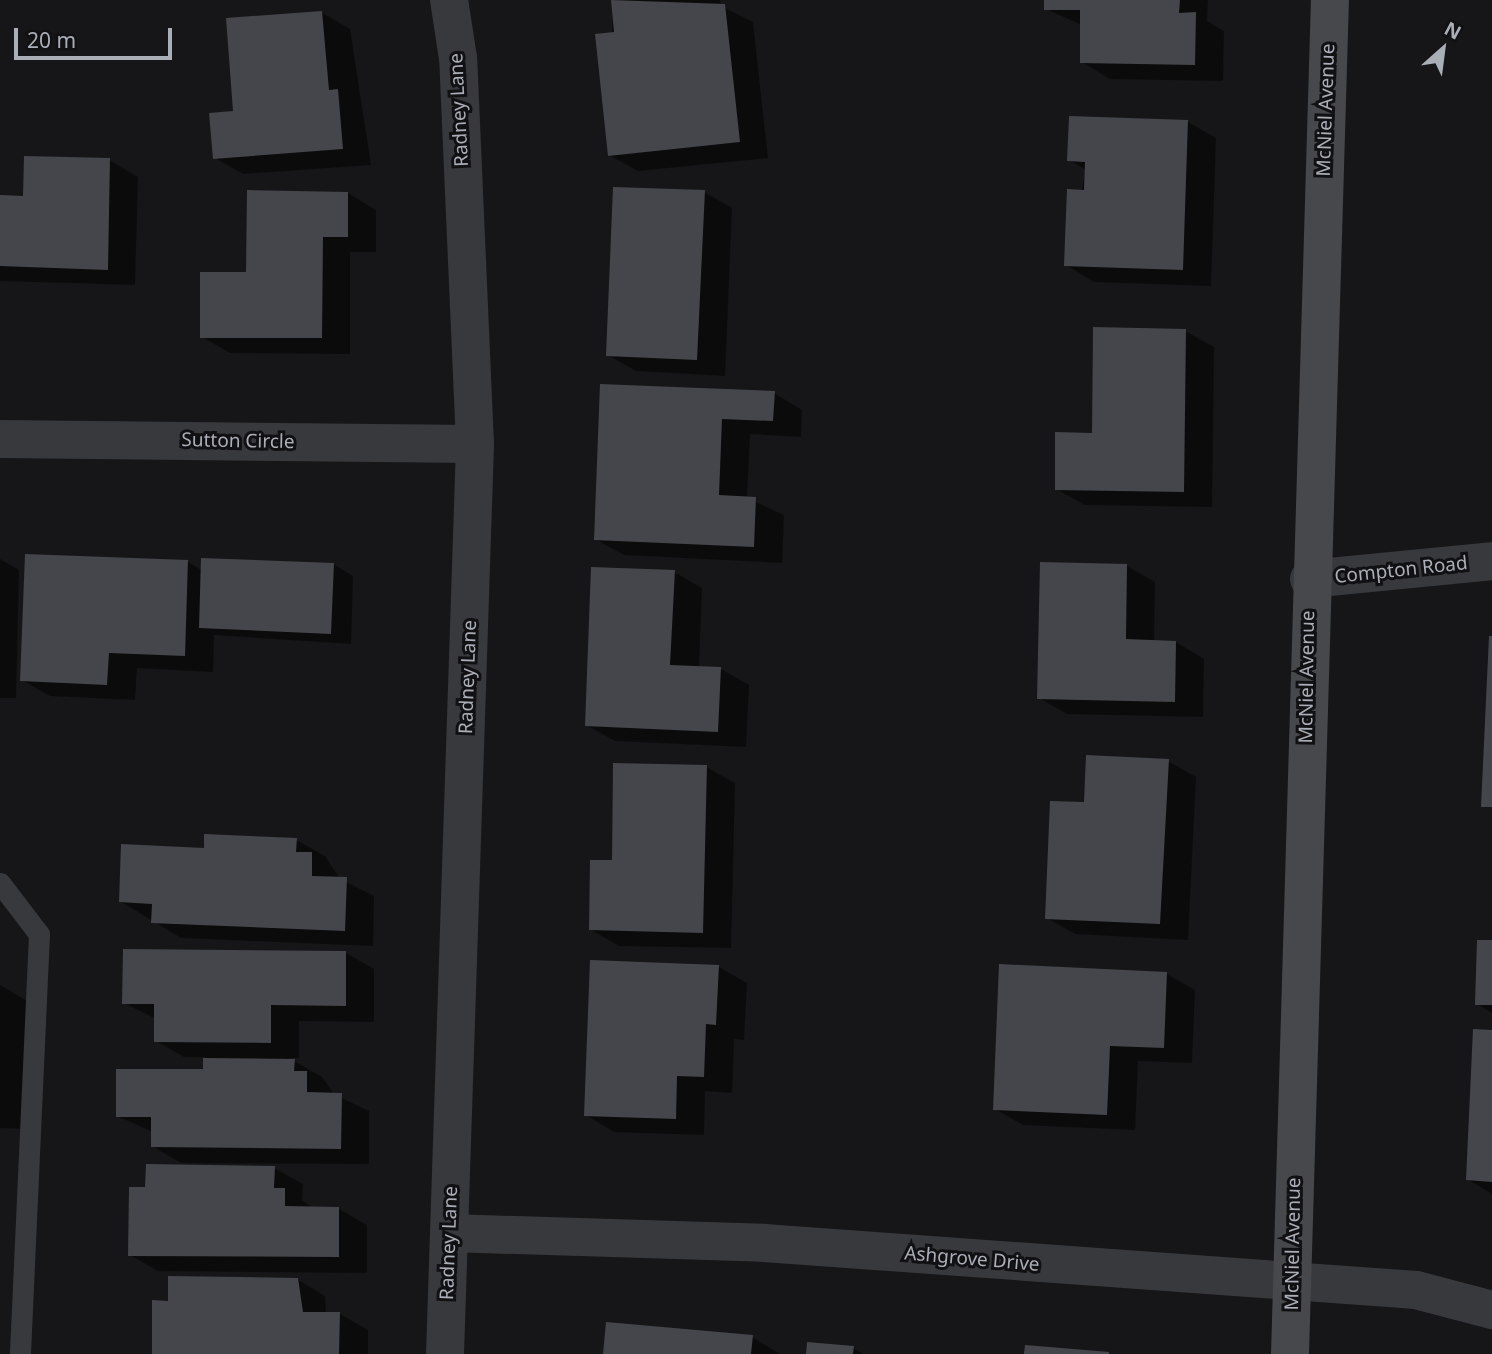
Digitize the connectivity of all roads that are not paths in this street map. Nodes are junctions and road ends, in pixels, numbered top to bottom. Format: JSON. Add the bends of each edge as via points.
{"nodes":[{"id":1,"x":449,"y":0,"type":"edge"},
{"id":2,"x":1330,"y":0,"type":"edge"},
{"id":3,"x":0,"y":439,"type":"edge"},
{"id":4,"x":475,"y":444,"type":"junction"},
{"id":5,"x":1492,"y":561,"type":"edge"},
{"id":6,"x":1309,"y":579,"type":"junction"},
{"id":7,"x":0,"y":883,"type":"edge"},
{"id":8,"x":450,"y":1233,"type":"junction"},
{"id":9,"x":1292,"y":1284,"type":"junction"},
{"id":10,"x":1492,"y":1310,"type":"edge"},
{"id":11,"x":20,"y":1354,"type":"edge"},
{"id":12,"x":445,"y":1354,"type":"edge"},
{"id":13,"x":1290,"y":1354,"type":"edge"}],
"edges":[{"from":1,"to":4,"type":"street","name":"Radney Lane","via":[[458,58]]},
{"from":2,"to":6,"type":"street","name":"McNiel Avenue"},
{"from":3,"to":4,"type":"street","name":"Sutton Circle"},
{"from":4,"to":8,"type":"street","name":"Radney Lane"},
{"from":5,"to":6,"type":"street","name":"Compton Road"},
{"from":6,"to":9,"type":"street","name":"McNiel Avenue"},
{"from":7,"to":11,"type":"lane","via":[[39,934]]},
{"from":8,"to":9,"type":"street","name":"Ashgrove Drive","via":[[764,1242]]},
{"from":8,"to":12,"type":"street","name":"Radney Lane"},
{"from":9,"to":10,"type":"street","name":"Ashgrove Drive","via":[[1416,1290]]},
{"from":9,"to":13,"type":"street","name":"McNiel Avenue"}]}
